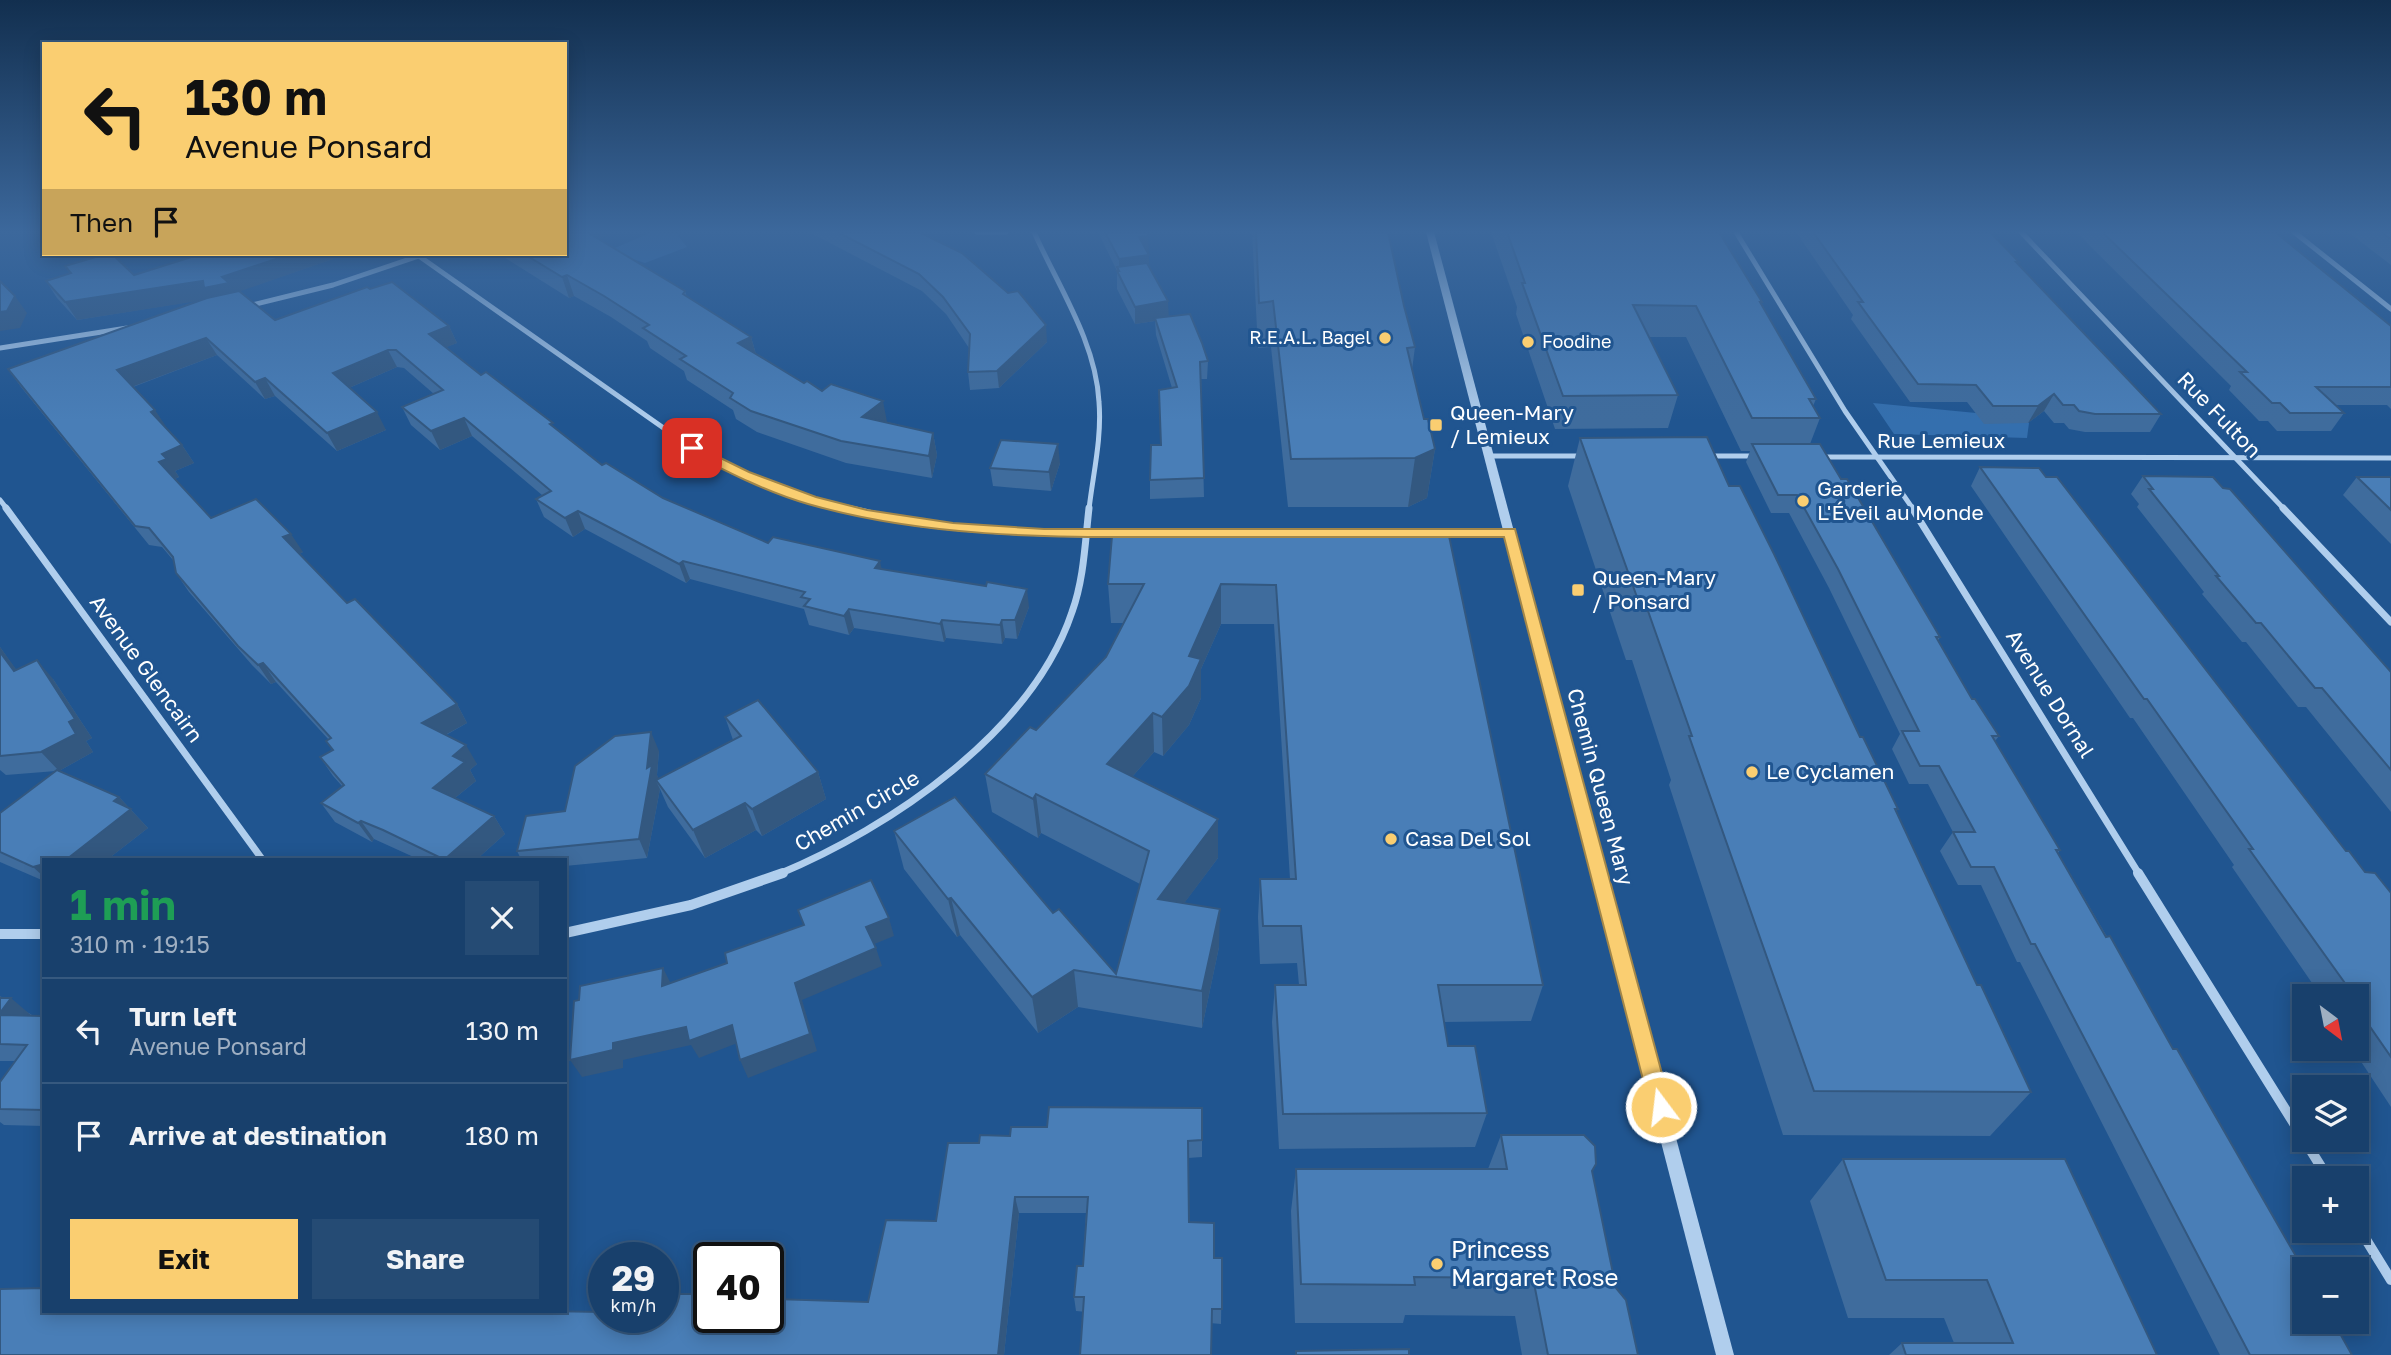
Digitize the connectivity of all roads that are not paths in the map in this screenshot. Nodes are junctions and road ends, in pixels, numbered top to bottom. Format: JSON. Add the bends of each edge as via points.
{"nodes":[{"id":1,"x":291,"y":295,"type":"edge"},
{"id":2,"x":474,"y":295,"type":"edge"},
{"id":3,"x":1062,"y":295,"type":"edge"},
{"id":4,"x":1447,"y":295,"type":"edge"},
{"id":5,"x":1775,"y":295,"type":"edge"},
{"id":6,"x":2081,"y":295,"type":"edge"},
{"id":7,"x":2374,"y":295,"type":"edge"},
{"id":8,"x":238,"y":308,"type":"edge"},
{"id":9,"x":2391,"y":309,"type":"edge"},
{"id":10,"x":139,"y":326,"type":"edge"},
{"id":11,"x":0,"y":348,"type":"edge"},
{"id":12,"x":1490,"y":456,"type":"junction"},
{"id":13,"x":1593,"y":456,"type":"edge"},
{"id":14,"x":1701,"y":456,"type":"edge"},
{"id":15,"x":1770,"y":456,"type":"edge"},
{"id":16,"x":1812,"y":457,"type":"edge"},
{"id":17,"x":1878,"y":457,"type":"junction"},
{"id":18,"x":2236,"y":458,"type":"junction"},
{"id":19,"x":2391,"y":458,"type":"edge"},
{"id":20,"x":0,"y":500,"type":"edge"},
{"id":21,"x":1086,"y":533,"type":"junction"},
{"id":22,"x":1295,"y":533,"type":"edge"},
{"id":23,"x":1430,"y":533,"type":"edge"},
{"id":24,"x":1510,"y":533,"type":"junction"},
{"id":25,"x":2391,"y":622,"type":"edge"},
{"id":26,"x":261,"y":858,"type":"edge"},
{"id":27,"x":567,"y":933,"type":"edge"},
{"id":28,"x":0,"y":934,"type":"edge"},
{"id":29,"x":42,"y":934,"type":"edge"},
{"id":30,"x":2321,"y":1166,"type":"edge"},
{"id":31,"x":2368,"y":1243,"type":"edge"},
{"id":32,"x":2391,"y":1280,"type":"edge"},
{"id":33,"x":1725,"y":1355,"type":"edge"}],
"edges":[{"from":1,"to":8,"type":"street"},
{"from":2,"to":21,"type":"street","via":[[692,448],[765,484],[838,508],[921,524]]},
{"from":3,"to":21,"type":"street","name":"Chemin Circle","via":[[1098,387],[1099,428]]},
{"from":4,"to":12,"type":"street","name":"Chemin Queen Mary"},
{"from":5,"to":17,"type":"street","name":"Avenue Dornal"},
{"from":6,"to":18,"type":"street","name":"Rue Fulton"},
{"from":7,"to":9,"type":"street"},
{"from":10,"to":11,"type":"street"},
{"from":12,"to":13,"type":"street"},
{"from":12,"to":24,"type":"street","name":"Chemin Queen Mary"},
{"from":14,"to":15,"type":"street"},
{"from":16,"to":17,"type":"street","name":"Rue Lemieux"},
{"from":17,"to":18,"type":"street","name":"Rue Lemieux"},
{"from":17,"to":30,"type":"street","name":"Avenue Dornal"},
{"from":18,"to":19,"type":"street","name":"Rue Lemieux"},
{"from":18,"to":25,"type":"street","name":"Rue Fulton"},
{"from":20,"to":26,"type":"street","name":"Avenue Glencairn"},
{"from":21,"to":22,"type":"street"},
{"from":21,"to":27,"type":"street","name":"Chemin Circle","via":[[1073,612],[1049,664],[991,736],[933,787],[858,836],[769,880],[664,914]]},
{"from":23,"to":24,"type":"street"},
{"from":24,"to":33,"type":"street","name":"Chemin Queen Mary"},
{"from":28,"to":29,"type":"street"},
{"from":31,"to":32,"type":"street"}]}
